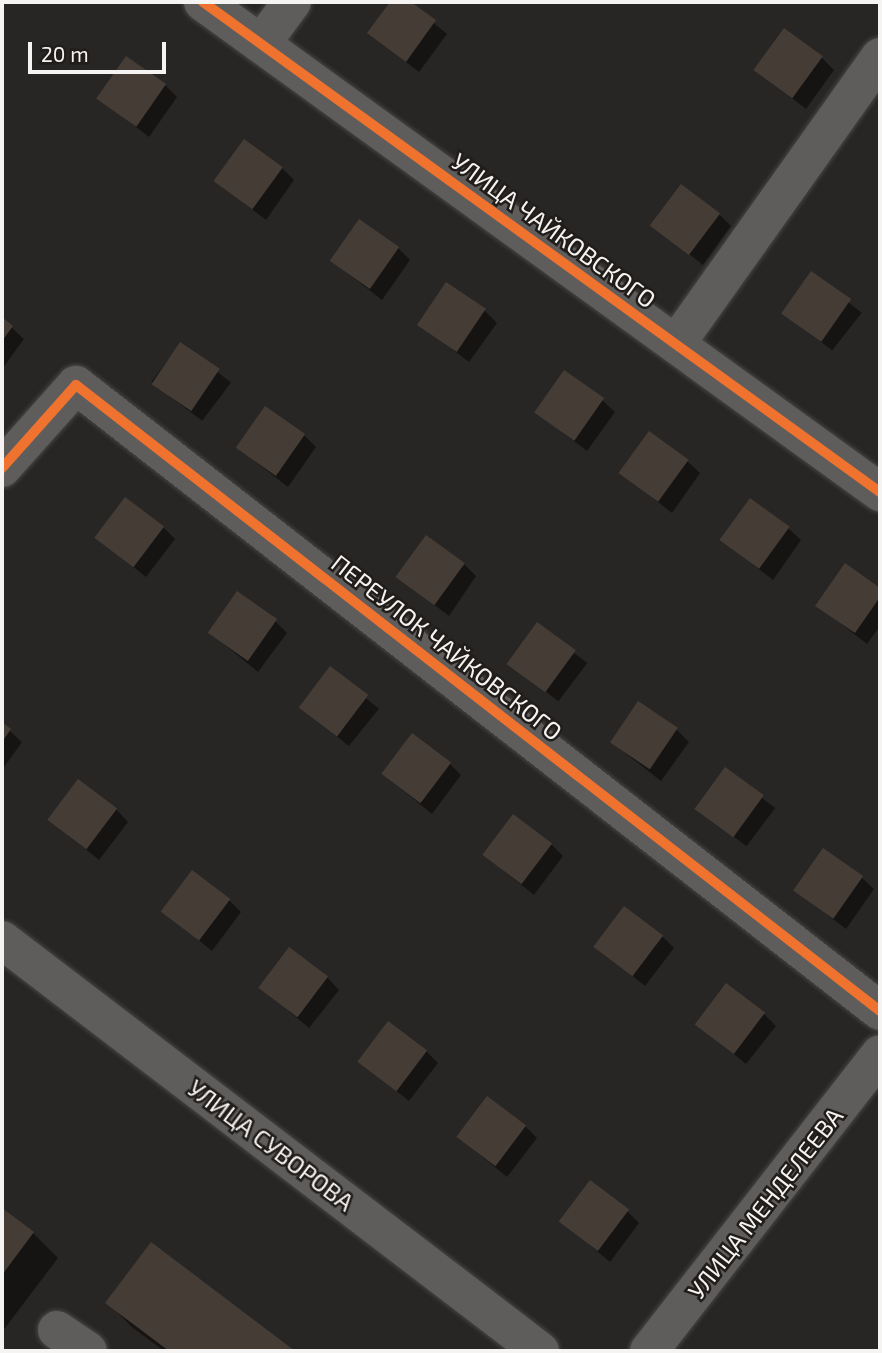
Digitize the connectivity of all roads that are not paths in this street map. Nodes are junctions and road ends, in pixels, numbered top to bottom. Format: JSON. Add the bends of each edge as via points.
{"nodes":[{"id":1,"x":203,"y":2,"type":"edge"},
{"id":2,"x":292,"y":2,"type":"edge"},
{"id":3,"x":261,"y":44,"type":"junction"},
{"id":4,"x":880,"y":57,"type":"edge"},
{"id":5,"x":676,"y":344,"type":"junction"},
{"id":6,"x":2,"y":468,"type":"edge"},
{"id":7,"x":880,"y":492,"type":"edge"},
{"id":8,"x":2,"y":940,"type":"edge"},
{"id":9,"x":880,"y":1012,"type":"edge"},
{"id":10,"x":880,"y":1054,"type":"edge"},
{"id":11,"x":540,"y":1351,"type":"edge"},
{"id":12,"x":649,"y":1351,"type":"edge"}],
"edges":[{"from":1,"to":3,"type":"street","name":"УЛИЦА ЧАЙКОВСКОГО"},
{"from":2,"to":3,"type":"street"},
{"from":3,"to":5,"type":"street","name":"УЛИЦА ЧАЙКОВСКОГО"},
{"from":4,"to":5,"type":"street"},
{"from":5,"to":7,"type":"street","name":"УЛИЦА ЧАЙКОВСКОГО"},
{"from":6,"to":9,"type":"street","name":"ПЕРЕУЛОК ЧАЙКОВСКОГО","via":[[76,385]]},
{"from":8,"to":11,"type":"street","name":"УЛИЦА СУВОРОВА"},
{"from":10,"to":12,"type":"street","name":"УЛИЦА МЕНДЕЛЕЕВА"}]}
